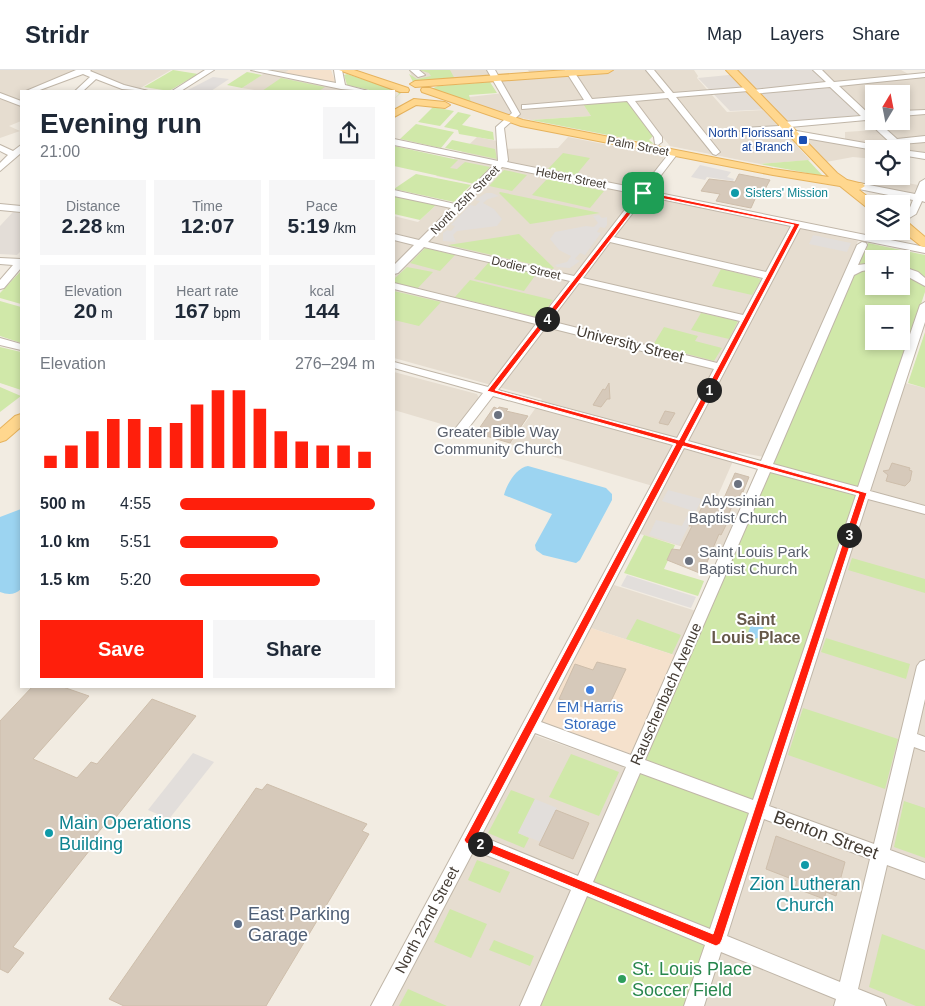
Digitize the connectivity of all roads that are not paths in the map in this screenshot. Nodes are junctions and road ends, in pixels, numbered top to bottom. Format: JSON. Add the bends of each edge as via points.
{"nodes":[{"id":1,"x":84,"y":70,"type":"edge"},
{"id":2,"x":210,"y":70,"type":"edge"},
{"id":3,"x":255,"y":70,"type":"edge"},
{"id":4,"x":338,"y":70,"type":"edge"},
{"id":5,"x":344,"y":70,"type":"edge"},
{"id":6,"x":362,"y":70,"type":"edge"},
{"id":7,"x":608,"y":70,"type":"edge"},
{"id":8,"x":650,"y":70,"type":"edge"},
{"id":9,"x":731,"y":70,"type":"edge"},
{"id":10,"x":817,"y":70,"type":"edge"},
{"id":11,"x":904,"y":70,"type":"edge"},
{"id":12,"x":570,"y":71,"type":"edge"},
{"id":13,"x":494,"y":74,"type":"edge"},
{"id":14,"x":925,"y":74,"type":"edge"},
{"id":15,"x":95,"y":76,"type":"junction"},
{"id":16,"x":912,"y":76,"type":"junction"},
{"id":17,"x":833,"y":84,"type":"junction"},
{"id":18,"x":416,"y":86,"type":"edge"},
{"id":19,"x":340,"y":87,"type":"junction"},
{"id":20,"x":925,"y":87,"type":"edge"},
{"id":21,"x":33,"y":90,"type":"edge"},
{"id":22,"x":81,"y":90,"type":"edge"},
{"id":23,"x":140,"y":90,"type":"edge"},
{"id":24,"x":178,"y":90,"type":"edge"},
{"id":25,"x":358,"y":90,"type":"edge"},
{"id":26,"x":750,"y":90,"type":"junction"},
{"id":27,"x":20,"y":94,"type":"edge"},
{"id":28,"x":0,"y":95,"type":"edge"},
{"id":29,"x":671,"y":95,"type":"junction"},
{"id":30,"x":9,"y":99,"type":"junction"},
{"id":31,"x":630,"y":99,"type":"junction"},
{"id":32,"x":0,"y":102,"type":"edge"},
{"id":33,"x":590,"y":102,"type":"junction"},
{"id":34,"x":20,"y":104,"type":"edge"},
{"id":35,"x":395,"y":104,"type":"edge"},
{"id":36,"x":525,"y":107,"type":"dead end"},
{"id":37,"x":467,"y":109,"type":"junction"},
{"id":38,"x":865,"y":112,"type":"edge"},
{"id":39,"x":925,"y":112,"type":"edge"},
{"id":40,"x":395,"y":113,"type":"edge"},
{"id":41,"x":395,"y":113,"type":"edge"},
{"id":42,"x":910,"y":113,"type":"edge"},
{"id":43,"x":865,"y":118,"type":"edge"},
{"id":44,"x":506,"y":119,"type":"junction"},
{"id":45,"x":787,"y":128,"type":"junction"},
{"id":46,"x":884,"y":130,"type":"edge"},
{"id":47,"x":744,"y":131,"type":"dead end"},
{"id":48,"x":925,"y":139,"type":"edge"},
{"id":49,"x":894,"y":140,"type":"edge"},
{"id":50,"x":910,"y":141,"type":"edge"},
{"id":51,"x":395,"y":142,"type":"edge"},
{"id":52,"x":658,"y":142,"type":"dead end"},
{"id":53,"x":865,"y":145,"type":"edge"},
{"id":54,"x":0,"y":148,"type":"edge"},
{"id":55,"x":20,"y":149,"type":"edge"},
{"id":56,"x":716,"y":152,"type":"dead end"},
{"id":57,"x":674,"y":153,"type":"junction"},
{"id":58,"x":910,"y":154,"type":"edge"},
{"id":59,"x":14,"y":155,"type":"junction"},
{"id":60,"x":925,"y":156,"type":"edge"},
{"id":61,"x":501,"y":164,"type":"junction"},
{"id":62,"x":822,"y":164,"type":"junction"},
{"id":63,"x":0,"y":167,"type":"edge"},
{"id":64,"x":925,"y":182,"type":"edge"},
{"id":65,"x":849,"y":186,"type":"junction"},
{"id":66,"x":395,"y":193,"type":"edge"},
{"id":67,"x":643,"y":193,"type":"junction"},
{"id":68,"x":866,"y":195,"type":"edge"},
{"id":69,"x":865,"y":199,"type":"edge"},
{"id":70,"x":922,"y":199,"type":"edge"},
{"id":71,"x":0,"y":207,"type":"edge"},
{"id":72,"x":458,"y":207,"type":"junction"},
{"id":73,"x":20,"y":209,"type":"edge"},
{"id":74,"x":910,"y":215,"type":"edge"},
{"id":75,"x":797,"y":224,"type":"junction"},
{"id":76,"x":910,"y":229,"type":"edge"},
{"id":77,"x":395,"y":237,"type":"edge"},
{"id":78,"x":608,"y":239,"type":"junction"},
{"id":79,"x":863,"y":241,"type":"junction"},
{"id":80,"x":421,"y":243,"type":"junction"},
{"id":81,"x":925,"y":243,"type":"edge"},
{"id":82,"x":925,"y":250,"type":"edge"},
{"id":83,"x":0,"y":261,"type":"edge"},
{"id":84,"x":20,"y":263,"type":"edge"},
{"id":85,"x":20,"y":264,"type":"edge"},
{"id":86,"x":865,"y":267,"type":"edge"},
{"id":87,"x":395,"y":270,"type":"edge"},
{"id":88,"x":910,"y":272,"type":"edge"},
{"id":89,"x":850,"y":273,"type":"junction"},
{"id":90,"x":770,"y":276,"type":"junction"},
{"id":91,"x":577,"y":279,"type":"junction"},
{"id":92,"x":925,"y":283,"type":"edge"},
{"id":93,"x":0,"y":286,"type":"edge"},
{"id":94,"x":395,"y":286,"type":"edge"},
{"id":95,"x":925,"y":305,"type":"edge"},
{"id":96,"x":747,"y":319,"type":"junction"},
{"id":97,"x":544,"y":323,"type":"junction"},
{"id":98,"x":0,"y":341,"type":"edge"},
{"id":99,"x":20,"y":348,"type":"edge"},
{"id":100,"x":395,"y":365,"type":"edge"},
{"id":101,"x":721,"y":367,"type":"junction"},
{"id":102,"x":491,"y":391,"type":"junction"},
{"id":103,"x":20,"y":406,"type":"edge"},
{"id":104,"x":20,"y":420,"type":"edge"},
{"id":105,"x":0,"y":432,"type":"edge"},
{"id":106,"x":459,"y":432,"type":"dead end"},
{"id":107,"x":681,"y":443,"type":"junction"},
{"id":108,"x":766,"y":466,"type":"junction"},
{"id":109,"x":863,"y":493,"type":"junction"},
{"id":110,"x":925,"y":510,"type":"edge"},
{"id":111,"x":925,"y":666,"type":"edge"},
{"id":112,"x":530,"y":725,"type":"junction"},
{"id":113,"x":908,"y":738,"type":"junction"},
{"id":114,"x":925,"y":744,"type":"edge"},
{"id":115,"x":636,"y":764,"type":"junction"},
{"id":116,"x":759,"y":810,"type":"junction"},
{"id":117,"x":470,"y":840,"type":"junction"},
{"id":118,"x":881,"y":855,"type":"junction"},
{"id":119,"x":925,"y":871,"type":"edge"},
{"id":120,"x":583,"y":886,"type":"junction"},
{"id":121,"x":716,"y":940,"type":"junction"},
{"id":122,"x":846,"y":1000,"type":"edge"},
{"id":123,"x":381,"y":1006,"type":"edge"},
{"id":124,"x":530,"y":1006,"type":"edge"},
{"id":125,"x":694,"y":1006,"type":"edge"},
{"id":126,"x":876,"y":1006,"type":"edge"}],
"edges":[{"from":1,"to":15,"type":"street"},
{"from":1,"to":21,"type":"street"},
{"from":2,"to":24,"type":"street"},
{"from":3,"to":19,"type":"street"},
{"from":4,"to":19,"type":"street"},
{"from":5,"to":18,"type":"main road"},
{"from":6,"to":18,"type":"main road"},
{"from":7,"to":12,"type":"main road"},
{"from":8,"to":29,"type":"street"},
{"from":9,"to":26,"type":"main road"},
{"from":10,"to":17,"type":"street"},
{"from":11,"to":16,"type":"street"},
{"from":12,"to":13,"type":"main road"},
{"from":12,"to":33,"type":"street"},
{"from":13,"to":18,"type":"main road"},
{"from":13,"to":44,"type":"street","name":"North 25th Street","via":[[516,114]]},
{"from":14,"to":16,"type":"street"},
{"from":15,"to":22,"type":"street"},
{"from":15,"to":23,"type":"street"},
{"from":16,"to":17,"type":"street"},
{"from":16,"to":20,"type":"street"},
{"from":17,"to":26,"type":"street"},
{"from":17,"to":38,"type":"street"},
{"from":18,"to":35,"type":"main road"},
{"from":18,"to":37,"type":"main road"},
{"from":18,"to":40,"type":"main road"},
{"from":18,"to":44,"type":"main road"},
{"from":19,"to":25,"type":"street"},
{"from":26,"to":29,"type":"street"},
{"from":26,"to":45,"type":"main road"},
{"from":27,"to":30,"type":"street"},
{"from":28,"to":30,"type":"street"},
{"from":29,"to":31,"type":"street"},
{"from":29,"to":56,"type":"street"},
{"from":30,"to":32,"type":"street"},
{"from":30,"to":34,"type":"street"},
{"from":31,"to":33,"type":"street"},
{"from":31,"to":52,"type":"street","via":[[658,137]]},
{"from":33,"to":36,"type":"street"},
{"from":37,"to":41,"type":"main road","via":[[416,102]]},
{"from":37,"to":44,"type":"main road"},
{"from":39,"to":42,"type":"street"},
{"from":43,"to":45,"type":"street"},
{"from":44,"to":57,"type":"main road","name":"Palm Street"},
{"from":44,"to":61,"type":"street","name":"North 25th Street","via":[[500,127],[504,158]]},
{"from":45,"to":47,"type":"street"},
{"from":45,"to":53,"type":"street"},
{"from":45,"to":62,"type":"main road"},
{"from":46,"to":49,"type":"street"},
{"from":48,"to":50,"type":"street"},
{"from":51,"to":61,"type":"street","name":"Hebert Street"},
{"from":54,"to":59,"type":"street"},
{"from":55,"to":59,"type":"street"},
{"from":57,"to":65,"type":"main road","name":"Palm Street"},
{"from":57,"to":67,"type":"street"},
{"from":58,"to":60,"type":"street"},
{"from":59,"to":63,"type":"street"},
{"from":61,"to":67,"type":"street","name":"Hebert Street"},
{"from":61,"to":72,"type":"street","name":"North 25th Street"},
{"from":62,"to":65,"type":"main road"},
{"from":62,"to":65,"type":"main road"},
{"from":64,"to":70,"type":"street"},
{"from":65,"to":68,"type":"main road"},
{"from":65,"to":69,"type":"main road"},
{"from":65,"to":70,"type":"street","name":"Palm Street"},
{"from":66,"to":72,"type":"street"},
{"from":67,"to":75,"type":"street","name":"Hebert Street"},
{"from":67,"to":78,"type":"street"},
{"from":70,"to":74,"type":"street"},
{"from":71,"to":73,"type":"street"},
{"from":72,"to":80,"type":"street","name":"North 25th Street"},
{"from":75,"to":79,"type":"street","name":"Hebert Street"},
{"from":75,"to":90,"type":"street","name":"North 22nd Street"},
{"from":76,"to":81,"type":"main road"},
{"from":77,"to":80,"type":"street","name":"Dodier Street"},
{"from":78,"to":90,"type":"street"},
{"from":78,"to":91,"type":"street"},
{"from":79,"to":82,"type":"street","name":"Hebert Street"},
{"from":79,"to":89,"type":"street","name":"Rauschenbach Avenue"},
{"from":80,"to":87,"type":"street","name":"North 25th Street"},
{"from":80,"to":91,"type":"street","name":"Dodier Street"},
{"from":83,"to":84,"type":"street"},
{"from":85,"to":93,"type":"street"},
{"from":86,"to":89,"type":"street"},
{"from":88,"to":92,"type":"street"},
{"from":89,"to":108,"type":"street","name":"Rauschenbach Avenue"},
{"from":90,"to":96,"type":"street","name":"North 22nd Street"},
{"from":91,"to":96,"type":"street","name":"Dodier Street"},
{"from":91,"to":97,"type":"street"},
{"from":94,"to":97,"type":"street","name":"University Street"},
{"from":95,"to":109,"type":"street"},
{"from":96,"to":101,"type":"street","name":"North 22nd Street"},
{"from":97,"to":101,"type":"street","name":"University Street"},
{"from":97,"to":102,"type":"street"},
{"from":98,"to":99,"type":"street"},
{"from":100,"to":102,"type":"street"},
{"from":101,"to":107,"type":"street","name":"North 22nd Street"},
{"from":102,"to":106,"type":"street"},
{"from":102,"to":107,"type":"street"},
{"from":103,"to":105,"type":"main road"},
{"from":104,"to":105,"type":"main road"},
{"from":107,"to":108,"type":"street"},
{"from":107,"to":112,"type":"street","name":"North 22nd Street"},
{"from":108,"to":109,"type":"street"},
{"from":108,"to":115,"type":"street","name":"Rauschenbach Avenue"},
{"from":109,"to":110,"type":"street"},
{"from":109,"to":116,"type":"street"},
{"from":111,"to":113,"type":"street"},
{"from":112,"to":115,"type":"street","name":"Benton Street"},
{"from":112,"to":117,"type":"street","name":"North 22nd Street"},
{"from":113,"to":114,"type":"street"},
{"from":113,"to":118,"type":"street"},
{"from":115,"to":116,"type":"street","name":"Benton Street"},
{"from":115,"to":120,"type":"street","name":"Rauschenbach Avenue"},
{"from":116,"to":118,"type":"street","name":"Benton Street"},
{"from":116,"to":121,"type":"street"},
{"from":117,"to":120,"type":"street"},
{"from":117,"to":123,"type":"street","name":"North 22nd Street"},
{"from":118,"to":119,"type":"street","name":"Benton Street"},
{"from":118,"to":122,"type":"street"},
{"from":120,"to":121,"type":"street"},
{"from":120,"to":124,"type":"street","name":"Rauschenbach Avenue"},
{"from":121,"to":122,"type":"street"},
{"from":121,"to":125,"type":"street"},
{"from":122,"to":126,"type":"street"}]}
